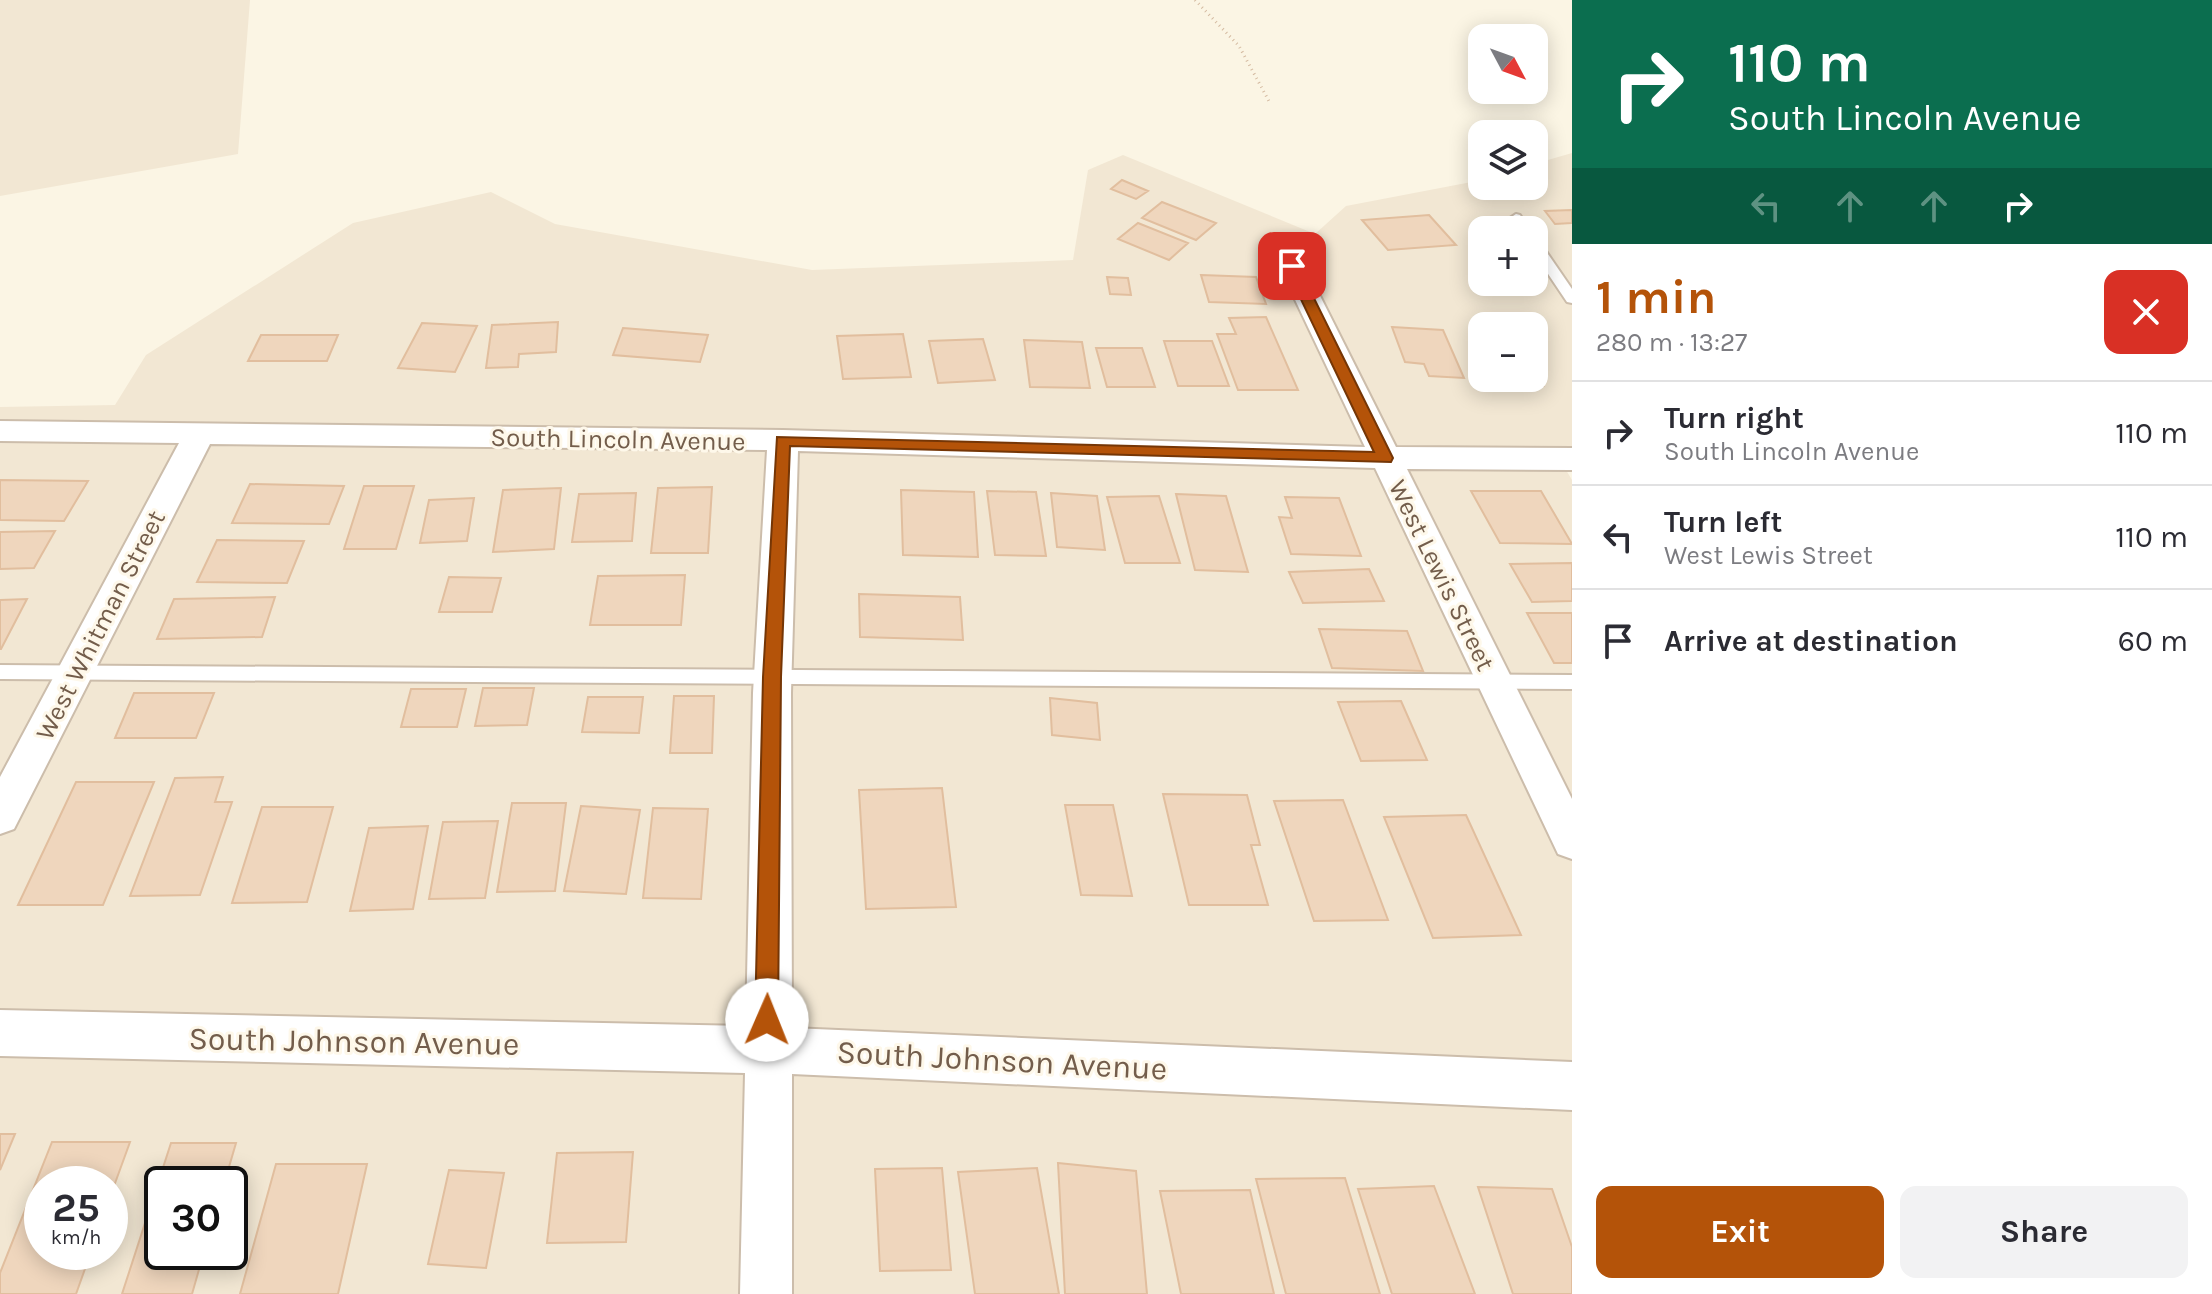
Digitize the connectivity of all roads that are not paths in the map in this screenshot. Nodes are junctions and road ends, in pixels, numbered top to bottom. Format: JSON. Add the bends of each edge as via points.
{"nodes":[{"id":1,"x":1548,"y":264,"type":"edge"},
{"id":2,"x":1292,"y":266,"type":"dead end"},
{"id":3,"x":1572,"y":299,"type":"edge"},
{"id":4,"x":0,"y":431,"type":"edge"},
{"id":5,"x":199,"y":435,"type":"junction"},
{"id":6,"x":783,"y":440,"type":"junction"},
{"id":7,"x":1385,"y":458,"type":"junction"},
{"id":8,"x":1572,"y":459,"type":"edge"},
{"id":9,"x":0,"y":672,"type":"edge"},
{"id":10,"x":76,"y":673,"type":"junction"},
{"id":11,"x":772,"y":677,"type":"junction"},
{"id":12,"x":1494,"y":681,"type":"junction"},
{"id":13,"x":1572,"y":682,"type":"edge"},
{"id":14,"x":0,"y":816,"type":"edge"},
{"id":15,"x":1572,"y":841,"type":"edge"},
{"id":16,"x":0,"y":1033,"type":"edge"},
{"id":17,"x":766,"y":1050,"type":"junction"},
{"id":18,"x":1572,"y":1086,"type":"edge"},
{"id":19,"x":766,"y":1294,"type":"edge"}],
"edges":[{"from":1,"to":3,"type":"lane"},
{"from":2,"to":7,"type":"street","name":"West Lewis Street"},
{"from":4,"to":5,"type":"street","name":"South Lincoln Avenue"},
{"from":5,"to":6,"type":"street","name":"South Lincoln Avenue"},
{"from":5,"to":10,"type":"street","name":"West Whitman Street"},
{"from":6,"to":7,"type":"street","name":"South Lincoln Avenue"},
{"from":6,"to":11,"type":"street"},
{"from":7,"to":8,"type":"street","name":"South Lincoln Avenue"},
{"from":7,"to":12,"type":"street","name":"West Lewis Street"},
{"from":9,"to":10,"type":"lane"},
{"from":10,"to":11,"type":"lane"},
{"from":10,"to":14,"type":"street","name":"West Whitman Street"},
{"from":11,"to":12,"type":"lane"},
{"from":11,"to":17,"type":"street"},
{"from":12,"to":13,"type":"lane"},
{"from":12,"to":15,"type":"street","name":"West Lewis Street"},
{"from":16,"to":17,"type":"street","name":"South Johnson Avenue"},
{"from":17,"to":18,"type":"street","name":"South Johnson Avenue"},
{"from":17,"to":19,"type":"street"}]}
